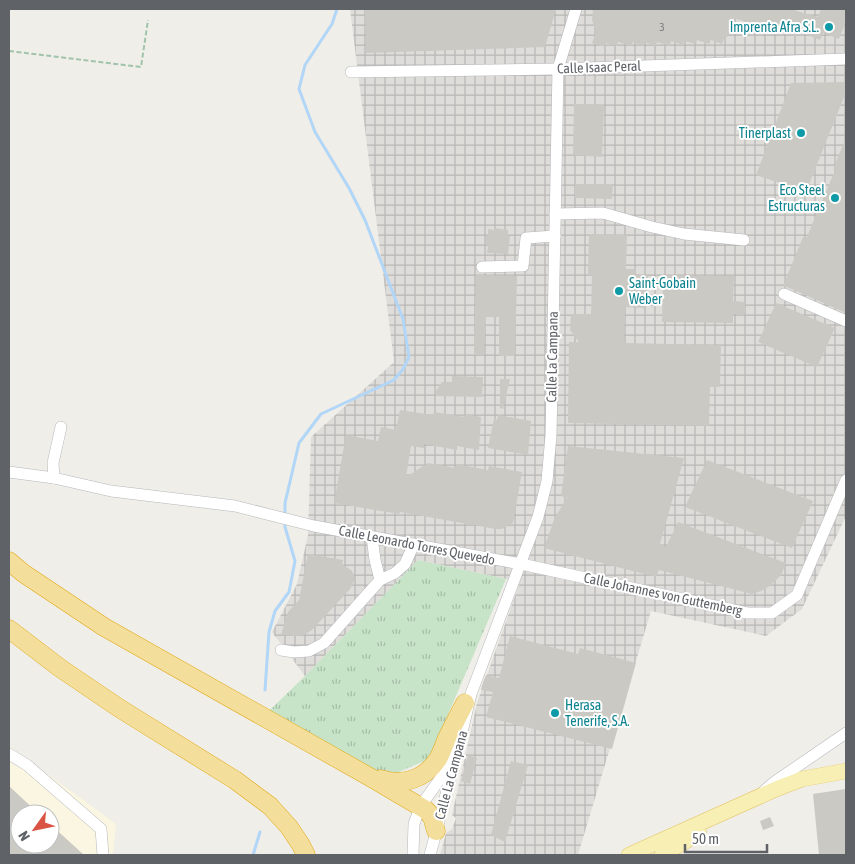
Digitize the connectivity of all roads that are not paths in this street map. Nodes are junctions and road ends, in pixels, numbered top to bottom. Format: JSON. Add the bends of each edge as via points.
{"nodes":[{"id":1,"x":576,"y":9,"type":"edge"},
{"id":2,"x":846,"y":59,"type":"edge"},
{"id":3,"x":558,"y":69,"type":"junction"},
{"id":4,"x":351,"y":72,"type":"dead end"},
{"id":5,"x":555,"y":214,"type":"junction"},
{"id":6,"x":555,"y":236,"type":"junction"},
{"id":7,"x":744,"y":240,"type":"dead end"},
{"id":8,"x":482,"y":267,"type":"dead end"},
{"id":9,"x":784,"y":294,"type":"dead end"},
{"id":10,"x":846,"y":321,"type":"edge"},
{"id":11,"x":61,"y":427,"type":"dead end"},
{"id":12,"x":9,"y":472,"type":"edge"},
{"id":13,"x":54,"y":478,"type":"junction"},
{"id":14,"x":846,"y":480,"type":"edge"},
{"id":15,"x":372,"y":536,"type":"junction"},
{"id":16,"x":414,"y":544,"type":"junction"},
{"id":17,"x":9,"y":561,"type":"edge"},
{"id":18,"x":521,"y":564,"type":"junction"},
{"id":19,"x":380,"y":580,"type":"junction"},
{"id":20,"x":9,"y":629,"type":"edge"},
{"id":21,"x":281,"y":650,"type":"dead end"},
{"id":22,"x":468,"y":698,"type":"junction"},
{"id":23,"x":846,"y":733,"type":"edge"},
{"id":24,"x":9,"y":754,"type":"edge"},
{"id":25,"x":846,"y":771,"type":"edge"},
{"id":26,"x":368,"y":776,"type":"junction"},
{"id":27,"x":757,"y":798,"type":"junction"},
{"id":28,"x":420,"y":807,"type":"junction"},
{"id":29,"x":436,"y":831,"type":"junction"},
{"id":30,"x":103,"y":855,"type":"edge"},
{"id":31,"x":306,"y":855,"type":"edge"},
{"id":32,"x":413,"y":855,"type":"edge"},
{"id":33,"x":430,"y":855,"type":"edge"},
{"id":34,"x":629,"y":855,"type":"edge"},
{"id":35,"x":662,"y":855,"type":"edge"}],
"edges":[{"from":1,"to":3,"type":"street","name":"Calle La Campana"},
{"from":2,"to":3,"type":"street","name":"Calle Isaac Peral"},
{"from":3,"to":4,"type":"street","name":"Calle Isaac Peral"},
{"from":3,"to":5,"type":"street","name":"Calle La Campana"},
{"from":5,"to":6,"type":"street","name":"Calle La Campana"},
{"from":5,"to":7,"type":"street","via":[[603,214],[684,234]]},
{"from":6,"to":8,"type":"street","via":[[526,238],[523,266]]},
{"from":6,"to":18,"type":"street","name":"Calle La Campana","via":[[547,481]]},
{"from":9,"to":10,"type":"street"},
{"from":11,"to":13,"type":"street","via":[[53,463]]},
{"from":12,"to":13,"type":"street","name":"Calle Leonardo Torres Quevedo"},
{"from":13,"to":15,"type":"street","name":"Calle Leonardo Torres Quevedo","via":[[111,491],[235,506],[314,526]]},
{"from":14,"to":18,"type":"street","name":"Calle Johannes von Guttemberg","via":[[797,595],[772,613],[747,613]]},
{"from":15,"to":16,"type":"street","name":"Calle Leonardo Torres Quevedo"},
{"from":15,"to":19,"type":"street"},
{"from":16,"to":18,"type":"street","name":"Calle Leonardo Torres Quevedo"},
{"from":16,"to":19,"type":"street","via":[[404,564]]},
{"from":17,"to":26,"type":"highway","via":[[23,574],[104,627]]},
{"from":18,"to":22,"type":"street","name":"Calle La Campana"},
{"from":19,"to":21,"type":"street","via":[[324,643],[309,651]]},
{"from":20,"to":31,"type":"highway","via":[[60,668],[235,780],[270,806]]},
{"from":22,"to":26,"type":"highway","via":[[432,767],[407,782],[390,782]]},
{"from":22,"to":28,"type":"street","name":"Calle La Campana","via":[[440,779]]},
{"from":22,"to":29,"type":"street","name":"Calle La Campana"},
{"from":23,"to":27,"type":"street","via":[[773,783]]},
{"from":24,"to":30,"type":"street","via":[[27,765],[101,829]]},
{"from":25,"to":27,"type":"main road","via":[[802,779]]},
{"from":26,"to":28,"type":"highway"},
{"from":27,"to":34,"type":"main road"},
{"from":27,"to":35,"type":"main road"},
{"from":28,"to":29,"type":"highway","via":[[432,817]]},
{"from":28,"to":32,"type":"street","name":"Calle La Campana","via":[[414,824]]},
{"from":29,"to":33,"type":"street","name":"Calle La Campana"}]}
